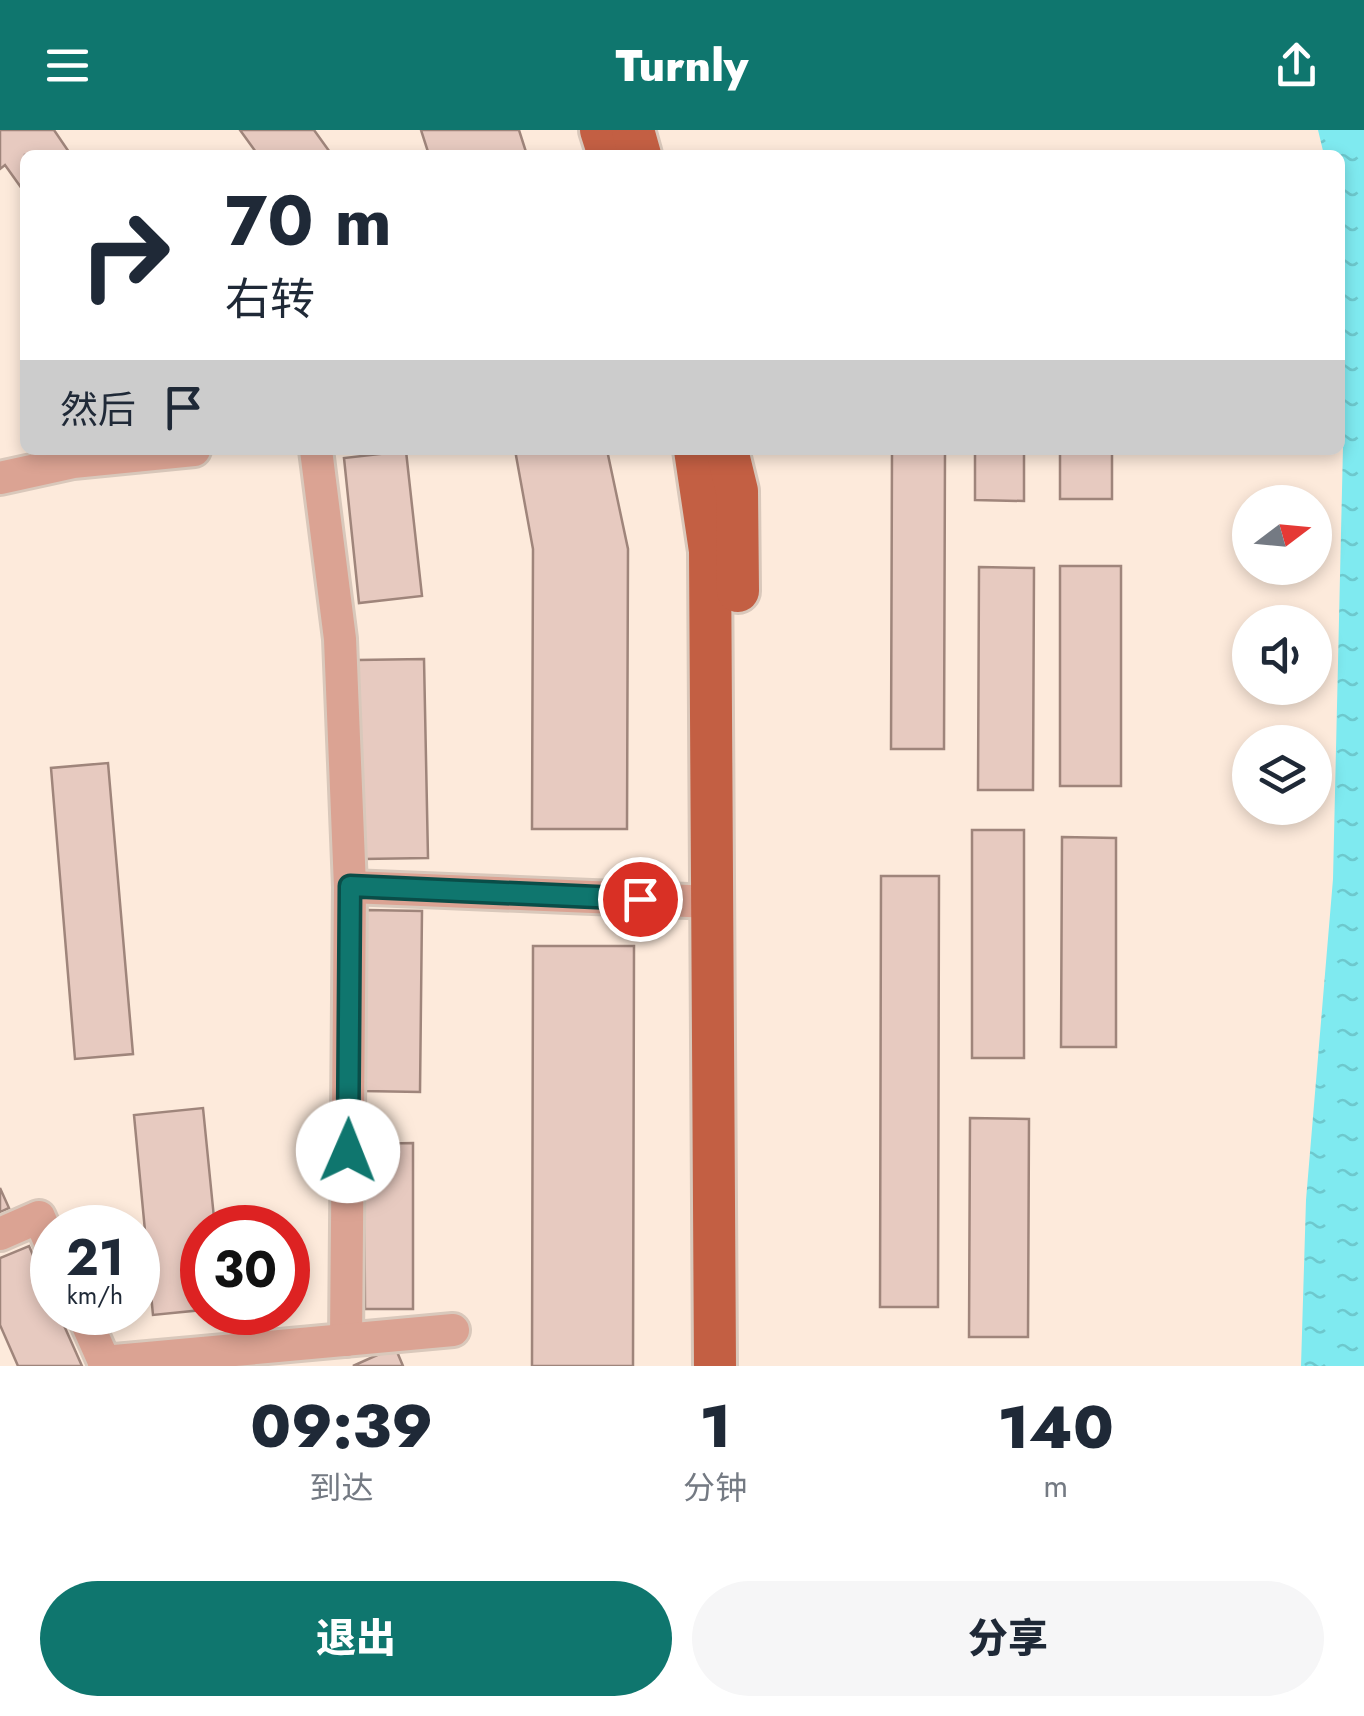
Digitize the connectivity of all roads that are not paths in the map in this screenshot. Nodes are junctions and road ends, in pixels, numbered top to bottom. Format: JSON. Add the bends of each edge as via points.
{"nodes":[{"id":1,"x":144,"y":455,"type":"edge"},
{"id":2,"x":317,"y":455,"type":"edge"},
{"id":3,"x":695,"y":455,"type":"edge"},
{"id":4,"x":728,"y":455,"type":"edge"},
{"id":5,"x":0,"y":478,"type":"edge"},
{"id":6,"x":350,"y":886,"type":"junction"},
{"id":7,"x":712,"y":902,"type":"junction"},
{"id":8,"x":30,"y":1221,"type":"edge"},
{"id":9,"x":0,"y":1234,"type":"edge"},
{"id":10,"x":453,"y":1330,"type":"dead end"},
{"id":11,"x":92,"y":1335,"type":"edge"},
{"id":12,"x":346,"y":1340,"type":"junction"},
{"id":13,"x":105,"y":1364,"type":"edge"},
{"id":14,"x":715,"y":1366,"type":"edge"},
{"id":15,"x":743,"y":1366,"type":"edge"}],
"edges":[{"from":1,"to":5,"type":"street"},
{"from":2,"to":6,"type":"street","via":[[340,639]]},
{"from":3,"to":7,"type":"main road","via":[[710,551]]},
{"from":4,"to":15,"type":"main road","via":[[737,492]]},
{"from":6,"to":7,"type":"street"},
{"from":6,"to":12,"type":"street"},
{"from":7,"to":14,"type":"main road"},
{"from":8,"to":9,"type":"street"},
{"from":10,"to":12,"type":"street"},
{"from":11,"to":13,"type":"street"},
{"from":12,"to":13,"type":"street"}]}
